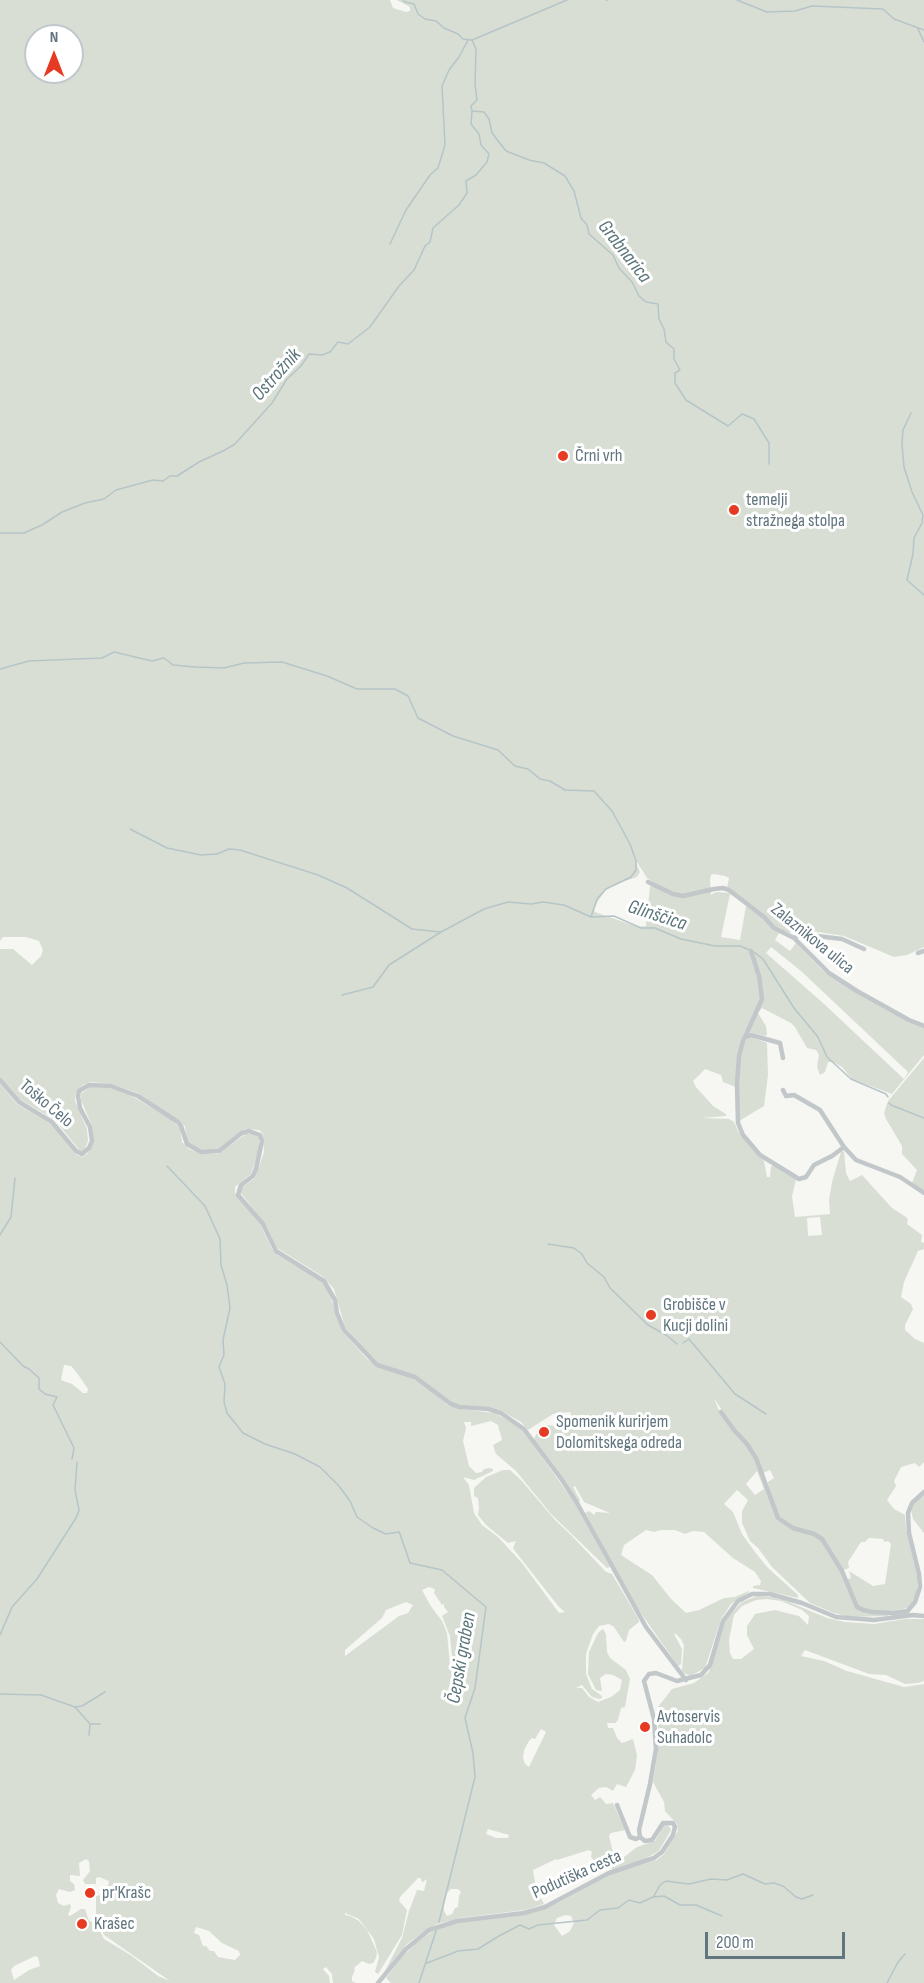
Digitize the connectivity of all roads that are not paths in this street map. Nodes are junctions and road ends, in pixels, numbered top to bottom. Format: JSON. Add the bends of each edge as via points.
{"nodes":[{"id":1,"x":648,"y":882,"type":"dead end"},
{"id":2,"x":794,"y":938,"type":"junction"},
{"id":3,"x":864,"y":949,"type":"dead end"},
{"id":4,"x":751,"y":951,"type":"dead end"},
{"id":5,"x":924,"y":951,"type":"edge"},
{"id":6,"x":918,"y":952,"type":"dead end"},
{"id":7,"x":924,"y":1026,"type":"edge"},
{"id":8,"x":745,"y":1037,"type":"junction"},
{"id":9,"x":783,"y":1058,"type":"dead end"},
{"id":10,"x":0,"y":1080,"type":"edge"},
{"id":11,"x":783,"y":1090,"type":"dead end"},
{"id":12,"x":844,"y":1147,"type":"junction"},
{"id":13,"x":924,"y":1193,"type":"edge"},
{"id":14,"x":721,"y":1412,"type":"dead end"},
{"id":15,"x":924,"y":1492,"type":"edge"},
{"id":16,"x":906,"y":1613,"type":"junction"},
{"id":17,"x":924,"y":1616,"type":"edge"},
{"id":18,"x":686,"y":1680,"type":"junction"},
{"id":19,"x":617,"y":1805,"type":"dead end"},
{"id":20,"x":640,"y":1837,"type":"junction"},
{"id":21,"x":378,"y":1983,"type":"edge"}],
"edges":[{"from":1,"to":2,"type":"street","name":"Zalaznikova ulica","via":[[683,896],[729,890],[774,928]]},
{"from":2,"to":3,"type":"street","via":[[801,934],[842,939]]},
{"from":2,"to":7,"type":"street","name":"Zalaznikova ulica","via":[[821,967],[843,983]]},
{"from":4,"to":8,"type":"street","via":[[762,999]]},
{"from":5,"to":6,"type":"street"},
{"from":8,"to":9,"type":"street","via":[[780,1042]]},
{"from":8,"to":12,"type":"street","via":[[738,1068],[738,1123],[760,1155],[802,1179],[819,1162]]},
{"from":10,"to":18,"type":"street","name":"Toško Čelo","via":[[19,1102],[58,1127],[82,1154],[92,1141],[78,1096],[89,1085],[111,1086],[138,1096],[178,1122],[187,1144],[201,1152],[219,1151],[242,1133],[257,1132],[262,1141],[256,1169],[238,1194],[263,1224],[276,1251],[318,1276],[331,1290],[344,1330],[378,1365],[415,1377],[451,1404],[501,1413],[524,1429],[577,1503],[646,1627]]},
{"from":11,"to":12,"type":"street","via":[[786,1096],[794,1095],[820,1110]]},
{"from":12,"to":13,"type":"street","via":[[856,1160],[900,1178]]},
{"from":14,"to":16,"type":"street","via":[[756,1458],[778,1518],[822,1539],[842,1571],[857,1607],[872,1612]]},
{"from":15,"to":16,"type":"street","via":[[908,1513],[920,1587]]},
{"from":16,"to":17,"type":"street"},
{"from":16,"to":18,"type":"street","via":[[874,1620],[836,1617],[779,1596],[752,1594],[738,1601],[726,1615],[707,1670]]},
{"from":18,"to":20,"type":"street","name":"Podutiška cesta","via":[[677,1681],[656,1673],[644,1681],[654,1719],[656,1749]]},
{"from":19,"to":20,"type":"street","via":[[630,1837]]},
{"from":20,"to":21,"type":"street","name":"Podutiška cesta","via":[[652,1840],[666,1822],[675,1827],[669,1843],[654,1858],[609,1873],[545,1907],[440,1925],[406,1949]]}]}
